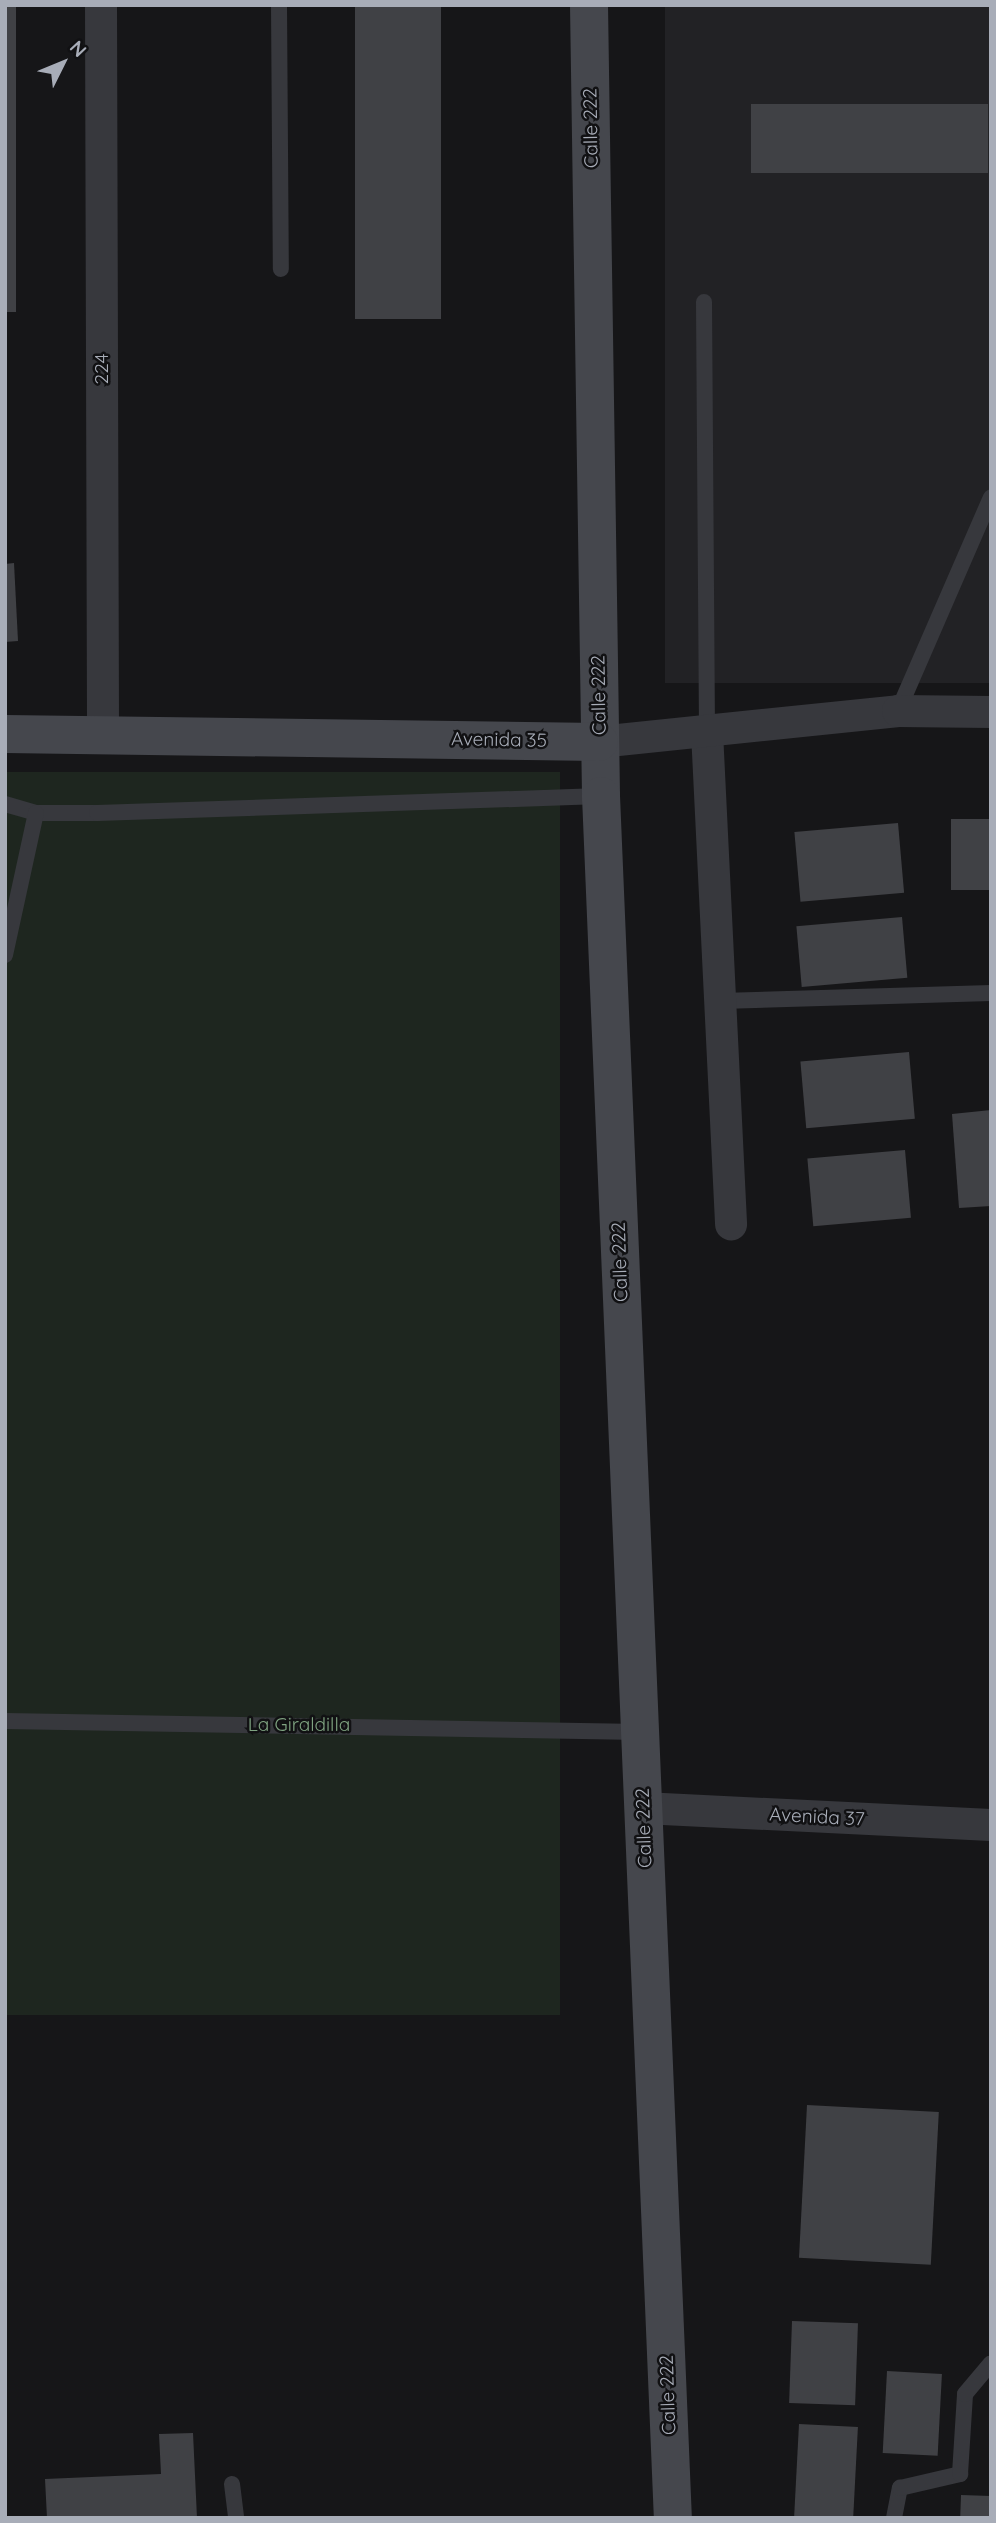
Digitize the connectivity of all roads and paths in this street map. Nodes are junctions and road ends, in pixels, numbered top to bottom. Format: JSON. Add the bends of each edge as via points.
{"nodes":[{"id":1,"x":101,"y":5,"type":"edge"},
{"id":2,"x":279,"y":5,"type":"edge"},
{"id":3,"x":589,"y":5,"type":"edge"},
{"id":4,"x":281,"y":269,"type":"dead end"},
{"id":5,"x":704,"y":302,"type":"dead end"},
{"id":6,"x":991,"y":497,"type":"edge"},
{"id":7,"x":898,"y":711,"type":"junction"},
{"id":8,"x":991,"y":712,"type":"edge"},
{"id":9,"x":707,"y":732,"type":"junction"},
{"id":10,"x":103,"y":733,"type":"junction"},
{"id":11,"x":5,"y":734,"type":"edge"},
{"id":12,"x":599,"y":742,"type":"junction"},
{"id":13,"x":601,"y":796,"type":"junction"},
{"id":14,"x":5,"y":804,"type":"edge"},
{"id":15,"x":36,"y":813,"type":"junction"},
{"id":16,"x":5,"y":956,"type":"edge"},
{"id":17,"x":991,"y":993,"type":"edge"},
{"id":18,"x":721,"y":1001,"type":"junction"},
{"id":19,"x":731,"y":1224,"type":"dead end"},
{"id":20,"x":5,"y":1721,"type":"edge"},
{"id":21,"x":640,"y":1731,"type":"junction"},
{"id":22,"x":643,"y":1808,"type":"junction"},
{"id":23,"x":991,"y":1825,"type":"edge"},
{"id":24,"x":991,"y":2363,"type":"edge"},
{"id":25,"x":232,"y":2484,"type":"dead end"},
{"id":26,"x":236,"y":2518,"type":"edge"},
{"id":27,"x":673,"y":2518,"type":"edge"},
{"id":28,"x":894,"y":2518,"type":"edge"}],
"edges":[{"from":1,"to":10,"type":"street","name":"224"},
{"from":2,"to":4,"type":"lane"},
{"from":3,"to":12,"type":"main road","name":"Calle 222"},
{"from":5,"to":9,"type":"lane"},
{"from":6,"to":7,"type":"lane"},
{"from":7,"to":8,"type":"street","name":"Avenida 35"},
{"from":7,"to":9,"type":"street","name":"Avenida 35"},
{"from":9,"to":12,"type":"street","name":"Avenida 35"},
{"from":9,"to":18,"type":"street"},
{"from":10,"to":11,"type":"main road","name":"Avenida 35"},
{"from":10,"to":12,"type":"main road","name":"Avenida 35"},
{"from":12,"to":13,"type":"main road","name":"Calle 222"},
{"from":13,"to":15,"type":"lane"},
{"from":13,"to":21,"type":"main road","name":"Calle 222"},
{"from":14,"to":15,"type":"lane"},
{"from":15,"to":16,"type":"lane"},
{"from":17,"to":18,"type":"lane"},
{"from":18,"to":19,"type":"street"},
{"from":20,"to":21,"type":"lane"},
{"from":21,"to":22,"type":"main road","name":"Calle 222"},
{"from":22,"to":23,"type":"street","name":"Avenida 37"},
{"from":22,"to":27,"type":"main road","name":"Calle 222"},
{"from":24,"to":28,"type":"lane","via":[[965,2394],[960,2474],[900,2488]]},
{"from":25,"to":26,"type":"lane"}]}
